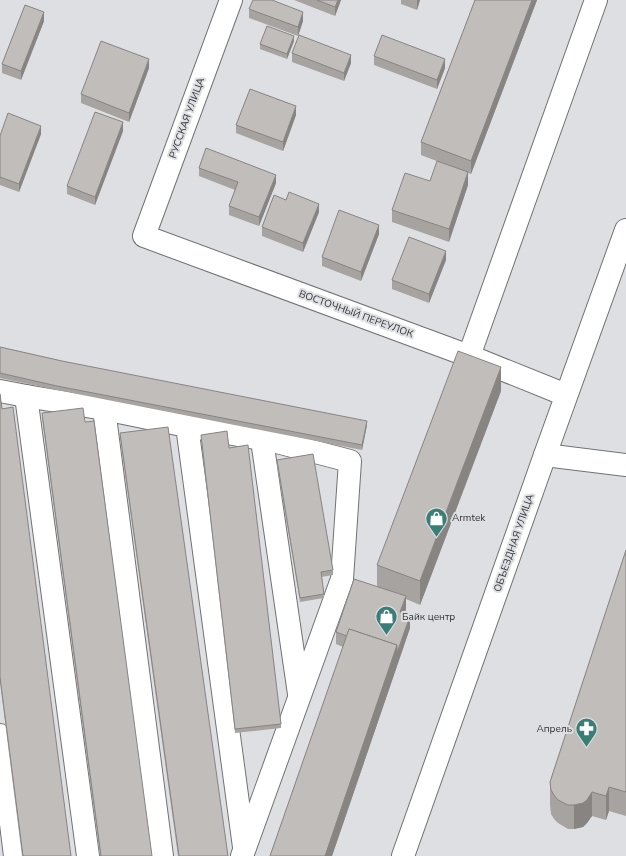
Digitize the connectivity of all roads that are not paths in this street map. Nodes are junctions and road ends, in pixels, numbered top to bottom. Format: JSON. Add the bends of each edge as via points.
{"nodes":[{"id":1,"x":231,"y":0,"type":"edge"},
{"id":2,"x":596,"y":0,"type":"edge"},
{"id":3,"x":626,"y":230,"type":"edge"},
{"id":4,"x":144,"y":236,"type":"joint"},
{"id":5,"x":469,"y":356,"type":"junction"},
{"id":6,"x":0,"y":391,"type":"edge"},
{"id":7,"x":566,"y":395,"type":"junction"},
{"id":8,"x":26,"y":396,"type":"junction"},
{"id":9,"x":104,"y":409,"type":"junction"},
{"id":10,"x":187,"y":426,"type":"junction"},
{"id":11,"x":262,"y":440,"type":"junction"},
{"id":12,"x":545,"y":455,"type":"junction"},
{"id":13,"x":626,"y":466,"type":"edge"},
{"id":14,"x":300,"y":696,"type":"junction"},
{"id":15,"x":0,"y":735,"type":"edge"},
{"id":16,"x":243,"y":853,"type":"edge"},
{"id":17,"x":15,"y":856,"type":"edge"},
{"id":18,"x":88,"y":856,"type":"edge"},
{"id":19,"x":162,"y":856,"type":"edge"},
{"id":20,"x":403,"y":856,"type":"edge"}],
"edges":[{"from":1,"to":4,"type":"street","name":"РУССКАЯ УЛИЦА"},
{"from":2,"to":5,"type":"street"},
{"from":3,"to":7,"type":"street","name":"ОБЪЕЗДНАЯ УЛИЦА"},
{"from":4,"to":5,"type":"street","name":"ВОСТОЧНЫЙ ПЕРЕУЛОК"},
{"from":5,"to":7,"type":"street","name":"ВОСТОЧНЫЙ ПЕРЕУЛОК"},
{"from":6,"to":8,"type":"street"},
{"from":7,"to":12,"type":"street","name":"ОБЪЕЗДНАЯ УЛИЦА"},
{"from":8,"to":9,"type":"street"},
{"from":8,"to":18,"type":"street"},
{"from":9,"to":10,"type":"street"},
{"from":9,"to":19,"type":"street"},
{"from":10,"to":11,"type":"street"},
{"from":10,"to":16,"type":"street"},
{"from":11,"to":14,"type":"street"},
{"from":11,"to":14,"type":"street","via":[[350,461],[342,579]]},
{"from":12,"to":13,"type":"street"},
{"from":12,"to":20,"type":"street","name":"ОБЪЕЗДНАЯ УЛИЦА"},
{"from":14,"to":16,"type":"street"},
{"from":15,"to":17,"type":"street"}]}
